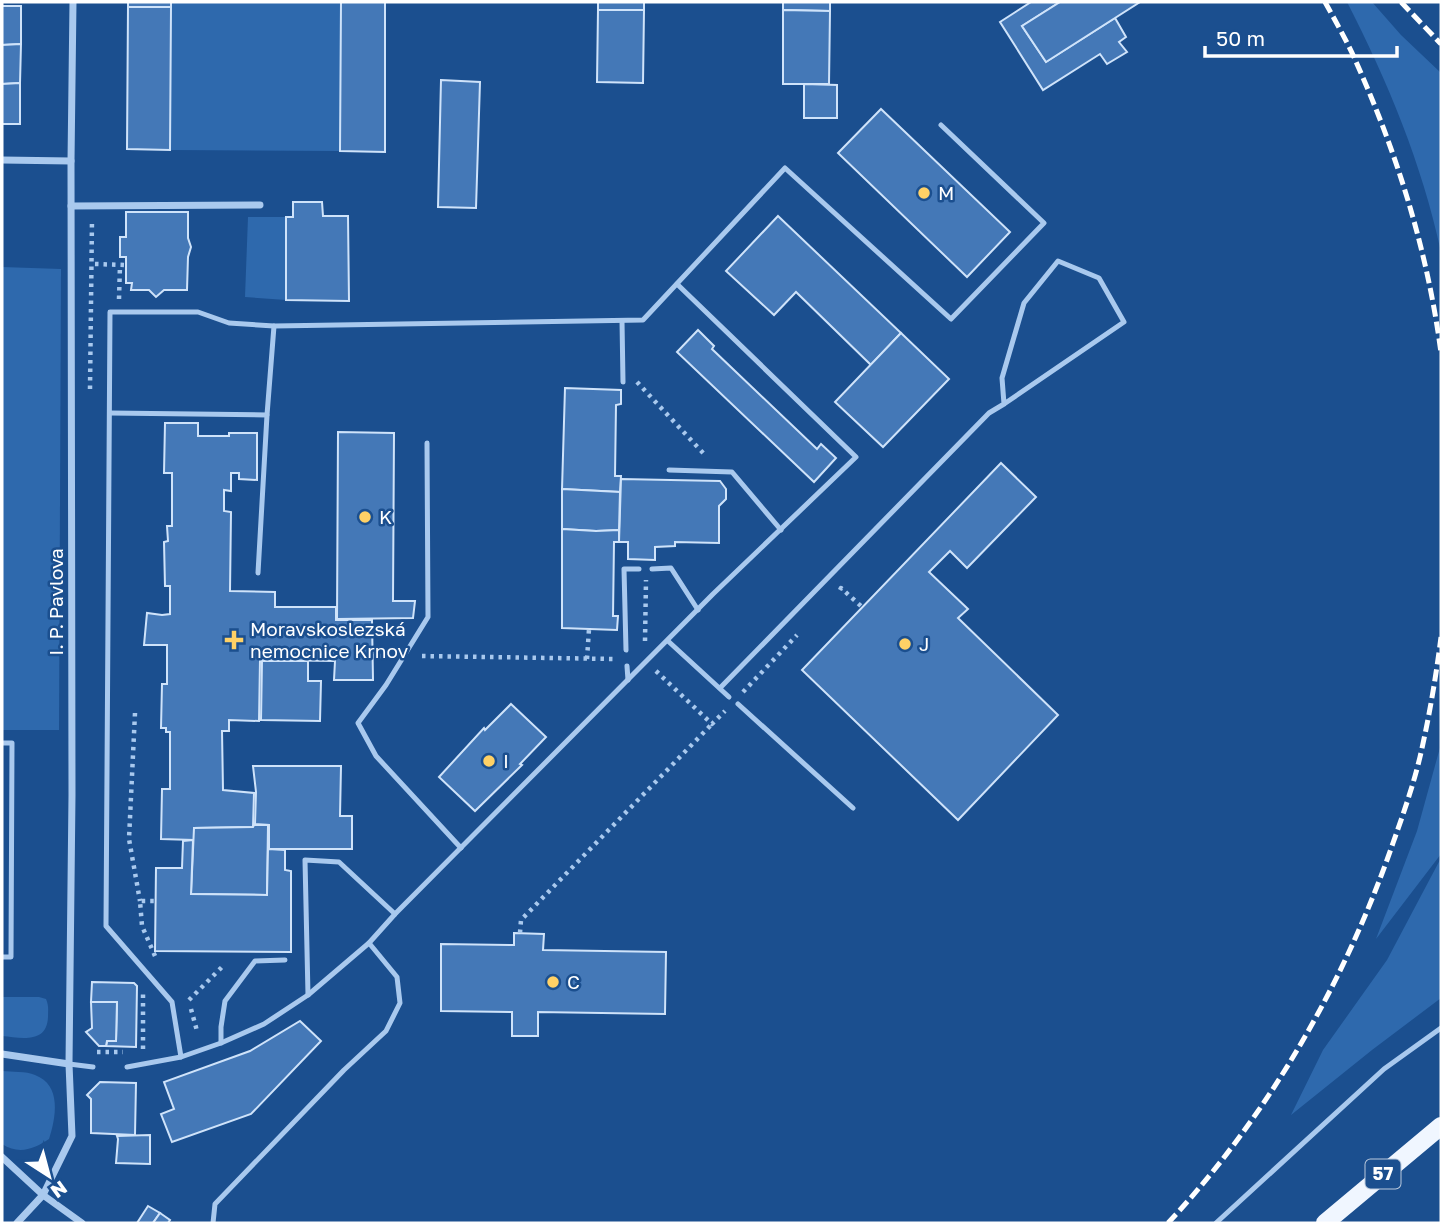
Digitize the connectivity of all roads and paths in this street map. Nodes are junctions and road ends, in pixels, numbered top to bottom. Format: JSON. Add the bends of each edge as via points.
{"nodes":[{"id":1,"x":73,"y":2,"type":"edge"},
{"id":2,"x":941,"y":125,"type":"dead end"},
{"id":3,"x":2,"y":160,"type":"edge"},
{"id":4,"x":71,"y":161,"type":"junction"},
{"id":5,"x":260,"y":205,"type":"dead end"},
{"id":6,"x":71,"y":206,"type":"junction"},
{"id":7,"x":95,"y":264,"type":"dead end"},
{"id":8,"x":677,"y":284,"type":"junction"},
{"id":9,"x":119,"y":312,"type":"junction"},
{"id":10,"x":622,"y":321,"type":"junction"},
{"id":11,"x":274,"y":326,"type":"junction"},
{"id":12,"x":622,"y":367,"type":"junction"},
{"id":13,"x":622,"y":382,"type":"dead end"},
{"id":14,"x":1003,"y":404,"type":"junction"},
{"id":15,"x":110,"y":413,"type":"junction"},
{"id":16,"x":267,"y":415,"type":"junction"},
{"id":17,"x":427,"y":443,"type":"dead end"},
{"id":18,"x":669,"y":470,"type":"dead end"},
{"id":19,"x":720,"y":471,"type":"junction"},
{"id":20,"x":781,"y":530,"type":"junction"},
{"id":21,"x":639,"y":569,"type":"dead end"},
{"id":22,"x":649,"y":570,"type":"joint"},
{"id":23,"x":258,"y":573,"type":"dead end"},
{"id":24,"x":698,"y":610,"type":"junction"},
{"id":25,"x":589,"y":629,"type":"dead end"},
{"id":26,"x":668,"y":641,"type":"junction"},
{"id":27,"x":645,"y":647,"type":"dead end"},
{"id":28,"x":626,"y":650,"type":"dead end"},
{"id":29,"x":372,"y":656,"type":"dead end"},
{"id":30,"x":399,"y":656,"type":"dead end"},
{"id":31,"x":413,"y":656,"type":"dead end"},
{"id":32,"x":587,"y":659,"type":"junction"},
{"id":33,"x":621,"y":659,"type":"dead end"},
{"id":34,"x":627,"y":666,"type":"dead end"},
{"id":35,"x":628,"y":680,"type":"junction"},
{"id":36,"x":720,"y":688,"type":"junction"},
{"id":37,"x":729,"y":697,"type":"dead end"},
{"id":38,"x":738,"y":704,"type":"dead end"},
{"id":39,"x":135,"y":713,"type":"dead end"},
{"id":40,"x":712,"y":724,"type":"dead end"},
{"id":41,"x":2,"y":743,"type":"edge"},
{"id":42,"x":853,"y":808,"type":"dead end"},
{"id":43,"x":461,"y":848,"type":"junction"},
{"id":44,"x":141,"y":901,"type":"junction"},
{"id":45,"x":156,"y":901,"type":"dead end"},
{"id":46,"x":395,"y":914,"type":"junction"},
{"id":47,"x":520,"y":933,"type":"dead end"},
{"id":48,"x":369,"y":943,"type":"junction"},
{"id":49,"x":2,"y":957,"type":"edge"},
{"id":50,"x":285,"y":960,"type":"dead end"},
{"id":51,"x":160,"y":962,"type":"dead end"},
{"id":52,"x":222,"y":967,"type":"dead end"},
{"id":53,"x":308,"y":995,"type":"junction"},
{"id":54,"x":1441,"y":1028,"type":"edge"},
{"id":55,"x":197,"y":1031,"type":"dead end"},
{"id":56,"x":221,"y":1043,"type":"junction"},
{"id":57,"x":2,"y":1054,"type":"edge"},
{"id":58,"x":180,"y":1057,"type":"junction"},
{"id":59,"x":69,"y":1064,"type":"junction"},
{"id":60,"x":93,"y":1067,"type":"dead end"},
{"id":61,"x":127,"y":1067,"type":"dead end"},
{"id":62,"x":1441,"y":1126,"type":"edge"},
{"id":63,"x":2,"y":1157,"type":"edge"},
{"id":64,"x":43,"y":1195,"type":"junction"},
{"id":65,"x":17,"y":1223,"type":"edge"},
{"id":66,"x":82,"y":1223,"type":"edge"},
{"id":67,"x":213,"y":1223,"type":"edge"},
{"id":68,"x":1216,"y":1223,"type":"edge"},
{"id":69,"x":1325,"y":1223,"type":"edge"}],
"edges":[{"from":1,"to":4,"type":"street","name":"I. P. Pavlova"},
{"from":2,"to":8,"type":"lane","via":[[1044,223],[951,319],[785,168]]},
{"from":3,"to":4,"type":"street"},
{"from":4,"to":6,"type":"street","name":"I. P. Pavlova"},
{"from":5,"to":6,"type":"street"},
{"from":6,"to":59,"type":"street","name":"I. P. Pavlova"},
{"from":7,"to":9,"type":"path","via":[[123,265]]},
{"from":8,"to":10,"type":"lane","via":[[643,320]]},
{"from":8,"to":20,"type":"lane","via":[[856,457]]},
{"from":9,"to":11,"type":"lane","via":[[198,312],[229,323]]},
{"from":9,"to":15,"type":"lane","via":[[110,312]]},
{"from":10,"to":11,"type":"lane"},
{"from":10,"to":12,"type":"lane"},
{"from":11,"to":16,"type":"lane"},
{"from":12,"to":13,"type":"lane"},
{"from":12,"to":19,"type":"path"},
{"from":14,"to":14,"type":"lane","via":[[1124,322],[1099,278],[1058,261],[1024,303],[1003,378]]},
{"from":14,"to":36,"type":"lane","via":[[989,413]]},
{"from":15,"to":16,"type":"lane"},
{"from":15,"to":58,"type":"lane","via":[[106,926],[172,1002]]},
{"from":16,"to":23,"type":"lane"},
{"from":17,"to":43,"type":"lane","via":[[428,617],[358,723],[376,756]]},
{"from":18,"to":19,"type":"lane"},
{"from":19,"to":20,"type":"lane","via":[[732,472]]},
{"from":20,"to":24,"type":"lane"},
{"from":21,"to":28,"type":"lane","via":[[624,569]]},
{"from":22,"to":24,"type":"lane","via":[[671,568]]},
{"from":22,"to":27,"type":"path"},
{"from":24,"to":26,"type":"lane"},
{"from":25,"to":32,"type":"path"},
{"from":26,"to":35,"type":"lane"},
{"from":26,"to":36,"type":"lane"},
{"from":29,"to":30,"type":"path"},
{"from":31,"to":32,"type":"path"},
{"from":32,"to":33,"type":"path"},
{"from":34,"to":35,"type":"lane"},
{"from":35,"to":43,"type":"lane"},
{"from":36,"to":37,"type":"lane"},
{"from":38,"to":42,"type":"lane"},
{"from":39,"to":44,"type":"path","via":[[129,839]]},
{"from":40,"to":47,"type":"path","via":[[521,920]]},
{"from":41,"to":49,"type":"lane","via":[[12,743],[11,957]]},
{"from":43,"to":46,"type":"lane"},
{"from":44,"to":45,"type":"path"},
{"from":44,"to":51,"type":"path","via":[[142,926]]},
{"from":46,"to":48,"type":"lane"},
{"from":46,"to":53,"type":"lane","via":[[339,862],[305,860]]},
{"from":48,"to":53,"type":"lane"},
{"from":48,"to":67,"type":"lane","via":[[397,977],[400,1003],[386,1031],[215,1204]]},
{"from":50,"to":56,"type":"lane","via":[[255,961],[225,1001]]},
{"from":52,"to":55,"type":"path","via":[[189,1000]]},
{"from":53,"to":56,"type":"lane","via":[[264,1024]]},
{"from":54,"to":68,"type":"lane","via":[[1384,1069]]},
{"from":56,"to":58,"type":"lane"},
{"from":57,"to":59,"type":"street"},
{"from":58,"to":61,"type":"lane"},
{"from":59,"to":60,"type":"lane"},
{"from":59,"to":64,"type":"street","name":"I. P. Pavlova","via":[[72,1136]]},
{"from":62,"to":69,"type":"main road","number":"57"},
{"from":63,"to":64,"type":"street"},
{"from":64,"to":65,"type":"street","name":"I. P. Pavlova"},
{"from":64,"to":66,"type":"street"}]}
